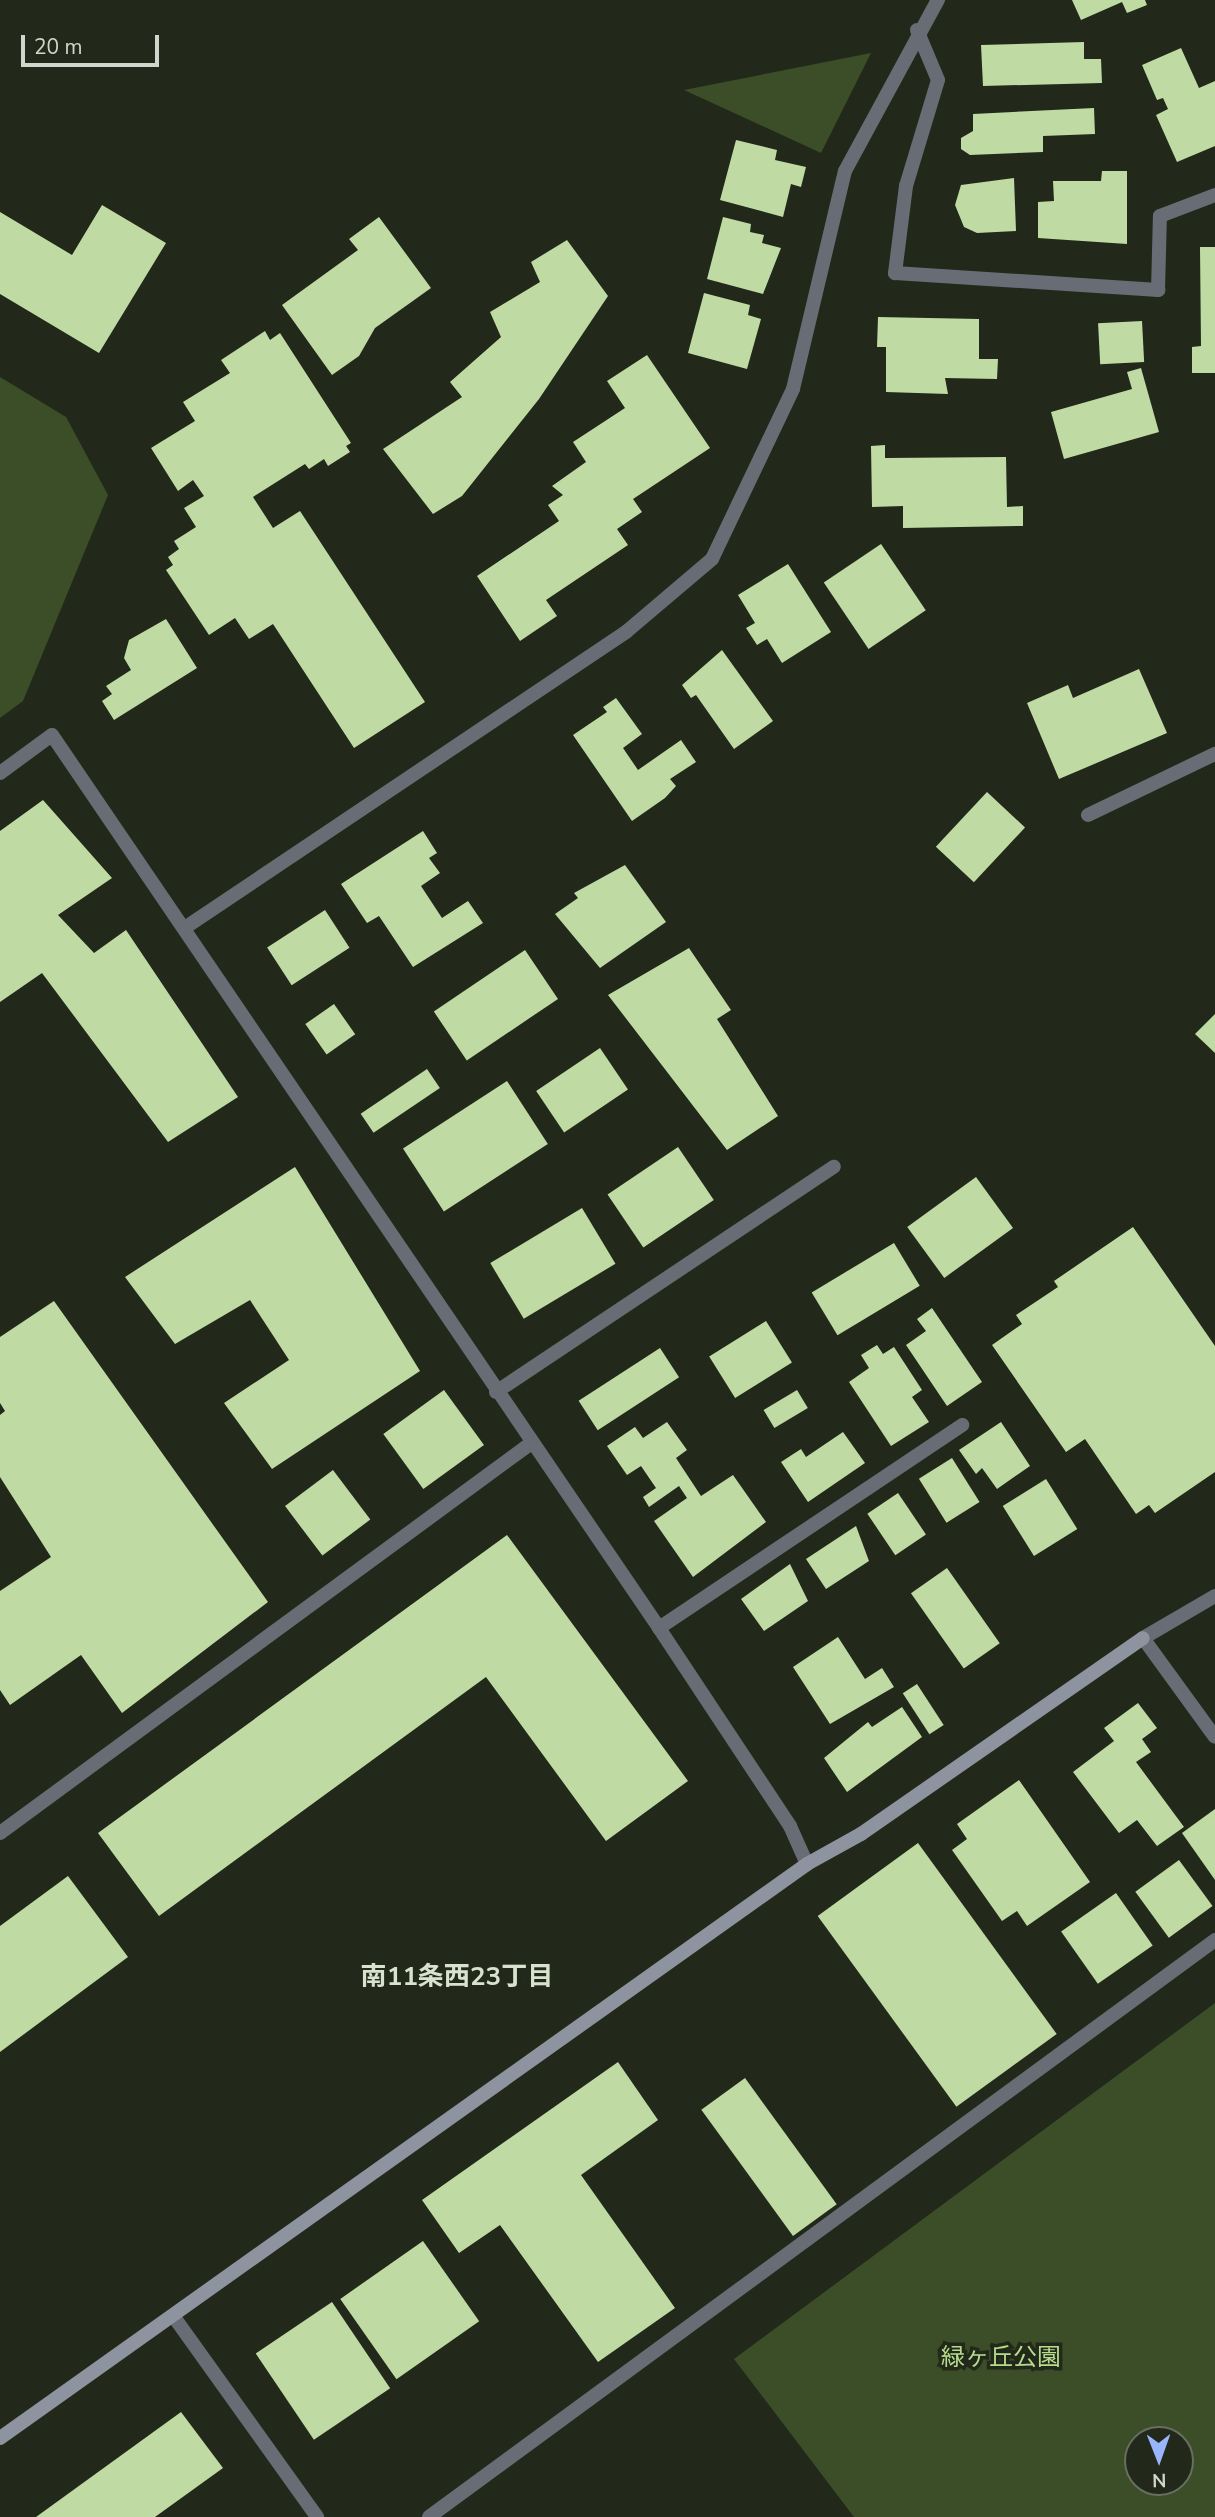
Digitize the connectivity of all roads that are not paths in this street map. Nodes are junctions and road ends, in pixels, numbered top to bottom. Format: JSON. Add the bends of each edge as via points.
{"nodes":[{"id":1,"x":938,"y":0,"type":"edge"},
{"id":2,"x":917,"y":30,"type":"junction"},
{"id":3,"x":1215,"y":195,"type":"edge"},
{"id":4,"x":1215,"y":754,"type":"edge"},
{"id":5,"x":0,"y":773,"type":"edge"},
{"id":6,"x":1087,"y":815,"type":"dead end"},
{"id":7,"x":186,"y":927,"type":"junction"},
{"id":8,"x":834,"y":1167,"type":"dead end"},
{"id":9,"x":496,"y":1392,"type":"junction"},
{"id":10,"x":962,"y":1425,"type":"dead end"},
{"id":11,"x":530,"y":1444,"type":"junction"},
{"id":12,"x":1215,"y":1596,"type":"edge"},
{"id":13,"x":659,"y":1628,"type":"junction"},
{"id":14,"x":1143,"y":1638,"type":"junction"},
{"id":15,"x":1215,"y":1737,"type":"edge"},
{"id":16,"x":0,"y":1833,"type":"edge"},
{"id":17,"x":807,"y":1864,"type":"junction"},
{"id":18,"x":1215,"y":1940,"type":"edge"},
{"id":19,"x":174,"y":2317,"type":"junction"},
{"id":20,"x":0,"y":2438,"type":"edge"},
{"id":21,"x":317,"y":2517,"type":"edge"},
{"id":22,"x":429,"y":2517,"type":"edge"}],
"edges":[{"from":1,"to":2,"type":"street"},
{"from":2,"to":3,"type":"street","via":[[938,80],[906,186],[894,273],[1158,290],[1160,216]]},
{"from":2,"to":7,"type":"street","via":[[845,170],[793,389],[712,559],[626,632]]},
{"from":4,"to":6,"type":"street"},
{"from":5,"to":7,"type":"street","via":[[52,735]]},
{"from":7,"to":9,"type":"street"},
{"from":8,"to":9,"type":"street"},
{"from":9,"to":11,"type":"street"},
{"from":10,"to":13,"type":"street"},
{"from":11,"to":13,"type":"street"},
{"from":11,"to":16,"type":"street"},
{"from":12,"to":14,"type":"street"},
{"from":13,"to":17,"type":"street","via":[[790,1826]]},
{"from":14,"to":15,"type":"street"},
{"from":14,"to":17,"type":"street","via":[[861,1834]]},
{"from":17,"to":19,"type":"street"},
{"from":18,"to":22,"type":"street"},
{"from":19,"to":20,"type":"street"},
{"from":19,"to":21,"type":"street"}]}
